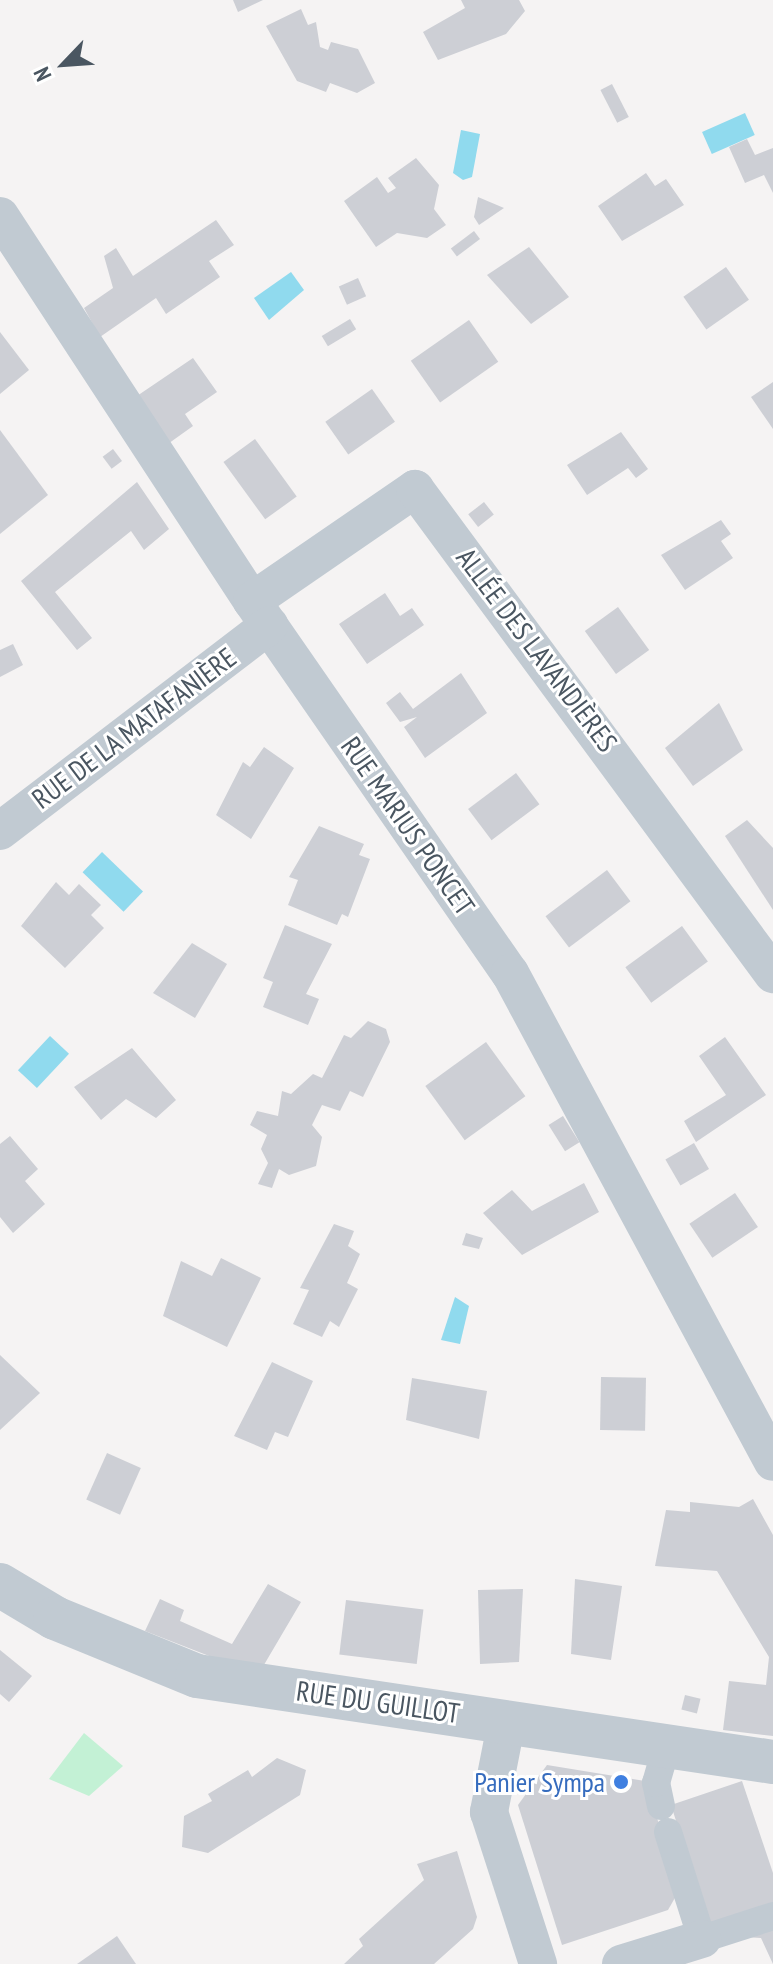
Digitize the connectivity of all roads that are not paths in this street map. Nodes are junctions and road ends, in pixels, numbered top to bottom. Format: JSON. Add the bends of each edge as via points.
{"nodes":[{"id":1,"x":1,"y":219,"type":"edge"},
{"id":2,"x":260,"y":613,"type":"junction"},
{"id":3,"x":0,"y":831,"type":"edge"},
{"id":4,"x":773,"y":974,"type":"edge"},
{"id":5,"x":773,"y":1462,"type":"edge"},
{"id":6,"x":0,"y":1585,"type":"edge"},
{"id":7,"x":507,"y":1720,"type":"junction"},
{"id":8,"x":667,"y":1745,"type":"junction"},
{"id":9,"x":773,"y":1762,"type":"edge"},
{"id":10,"x":773,"y":1916,"type":"edge"},
{"id":11,"x":702,"y":1939,"type":"junction"},
{"id":12,"x":538,"y":1964,"type":"edge"},
{"id":13,"x":621,"y":1964,"type":"edge"}],
"edges":[{"from":1,"to":2,"type":"street","name":"RUE MARIUS PONCET"},
{"from":2,"to":3,"type":"street","name":"RUE DE LA MATAFANIÈRE"},
{"from":2,"to":4,"type":"street","name":"ALLÉE DES LAVANDIÈRES","via":[[415,489]]},
{"from":2,"to":5,"type":"street","name":"RUE MARIUS PONCET","via":[[510,973]]},
{"from":6,"to":7,"type":"street","name":"RUE DU GUILLOT","via":[[55,1618],[197,1676]]},
{"from":7,"to":8,"type":"street","name":"RUE DU GUILLOT"},
{"from":7,"to":12,"type":"street","via":[[489,1812]]},
{"from":8,"to":9,"type":"street","name":"RUE DU GUILLOT"},
{"from":8,"to":11,"type":"street","via":[[656,1783]]},
{"from":10,"to":11,"type":"street"},
{"from":11,"to":13,"type":"street"}]}
